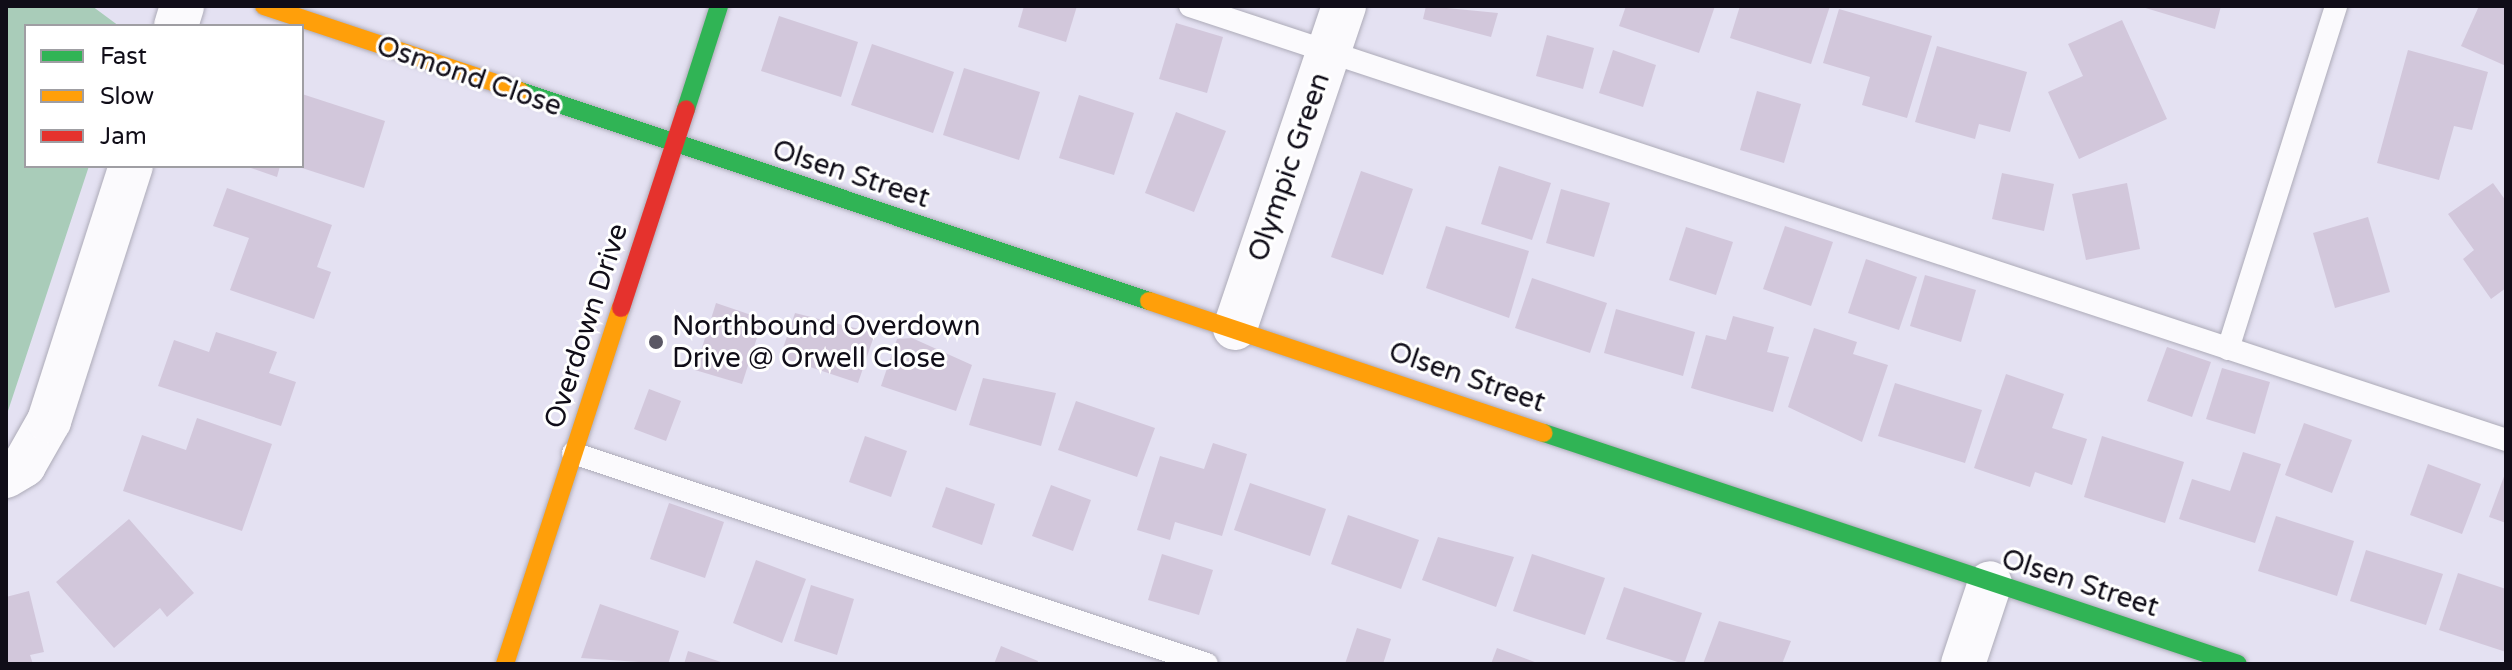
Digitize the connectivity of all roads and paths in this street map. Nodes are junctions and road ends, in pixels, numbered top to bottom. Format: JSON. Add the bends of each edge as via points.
{"nodes":[{"id":1,"x":264,"y":6,"type":"edge"},
{"id":2,"x":719,"y":6,"type":"edge"},
{"id":3,"x":1190,"y":6,"type":"edge"},
{"id":4,"x":1344,"y":6,"type":"edge"},
{"id":5,"x":2336,"y":6,"type":"edge"},
{"id":6,"x":1327,"y":53,"type":"junction"},
{"id":7,"x":675,"y":147,"type":"junction"},
{"id":8,"x":130,"y":168,"type":"edge"},
{"id":9,"x":1235,"y":328,"type":"junction"},
{"id":10,"x":2228,"y":349,"type":"junction"},
{"id":11,"x":2506,"y":440,"type":"edge"},
{"id":12,"x":573,"y":453,"type":"junction"},
{"id":13,"x":6,"y":476,"type":"edge"},
{"id":14,"x":1990,"y":583,"type":"junction"},
{"id":15,"x":505,"y":664,"type":"edge"},
{"id":16,"x":1207,"y":664,"type":"edge"},
{"id":17,"x":1963,"y":664,"type":"edge"},
{"id":18,"x":2238,"y":664,"type":"edge"}],
"edges":[{"from":1,"to":7,"type":"street","name":"Osmond Close"},
{"from":2,"to":7,"type":"street","name":"Overdown Drive"},
{"from":3,"to":6,"type":"lane"},
{"from":4,"to":6,"type":"street","name":"Olympic Green"},
{"from":5,"to":10,"type":"lane"},
{"from":6,"to":9,"type":"street","name":"Olympic Green"},
{"from":6,"to":10,"type":"lane"},
{"from":7,"to":9,"type":"street","name":"Olsen Street"},
{"from":7,"to":12,"type":"street","name":"Overdown Drive"},
{"from":8,"to":13,"type":"street","via":[[49,421],[24,465]]},
{"from":9,"to":14,"type":"street","name":"Olsen Street"},
{"from":10,"to":11,"type":"lane"},
{"from":12,"to":15,"type":"street","name":"Overdown Drive"},
{"from":12,"to":16,"type":"lane"},
{"from":14,"to":17,"type":"street"},
{"from":14,"to":18,"type":"street","name":"Olsen Street"}]}
